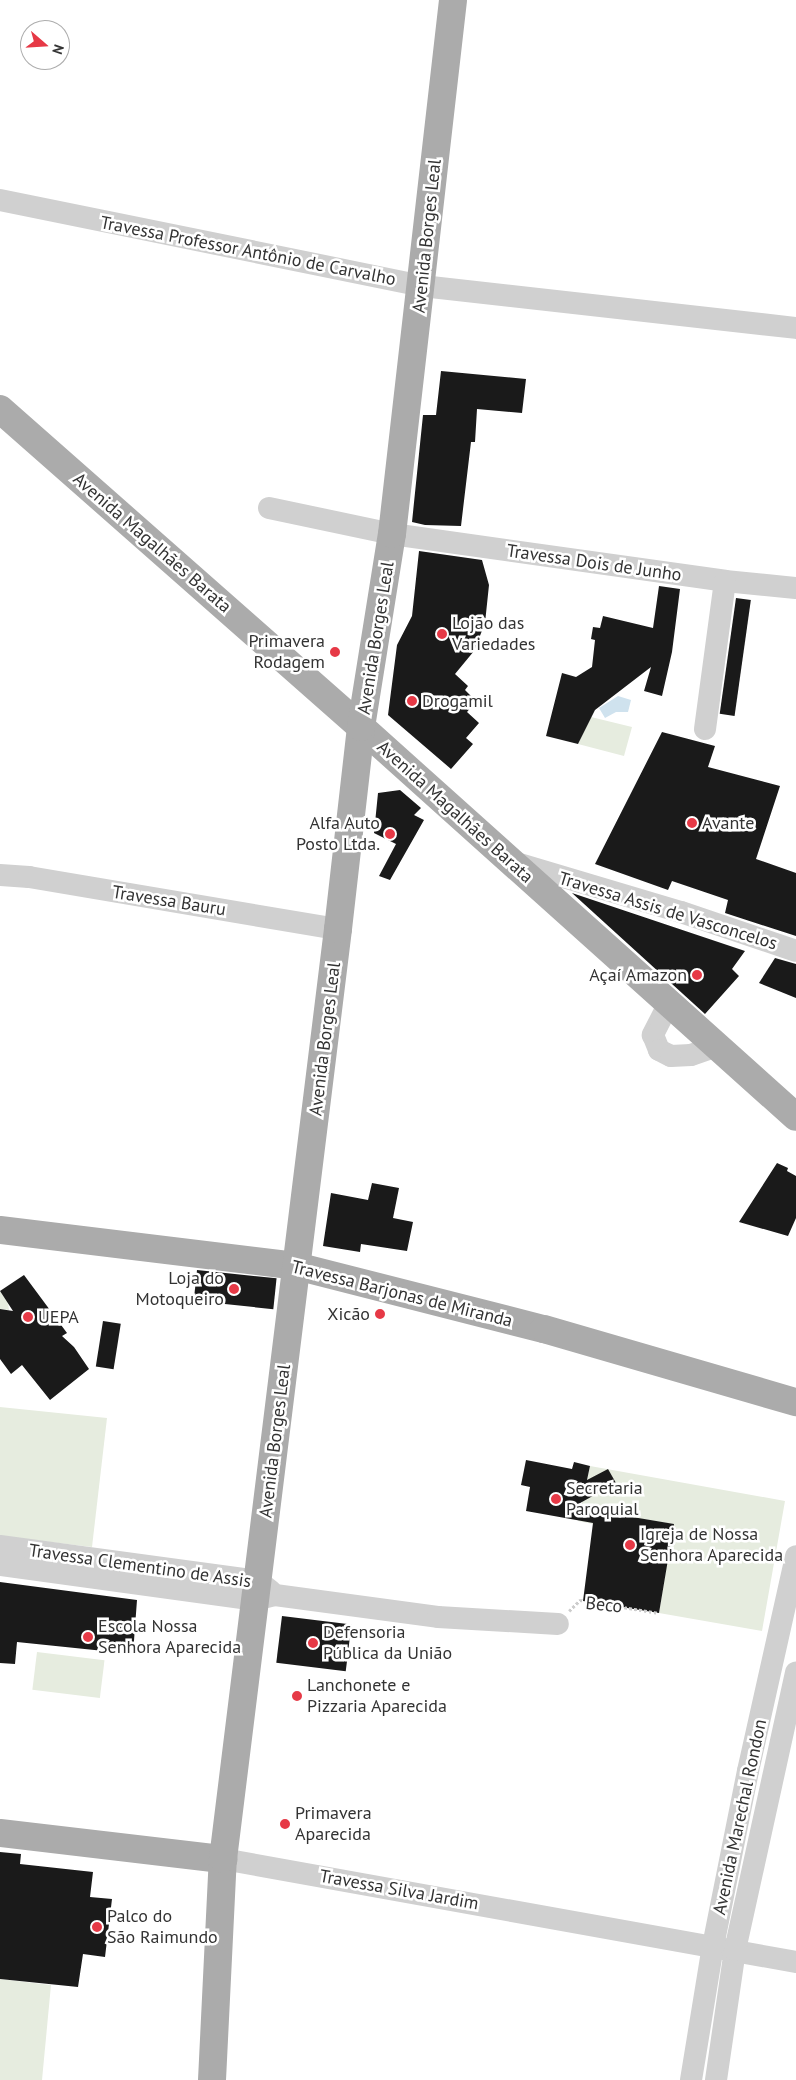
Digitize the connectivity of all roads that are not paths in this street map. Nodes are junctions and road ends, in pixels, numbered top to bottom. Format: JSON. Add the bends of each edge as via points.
{"nodes":[{"id":1,"x":453,"y":0,"type":"edge"},
{"id":2,"x":0,"y":200,"type":"edge"},
{"id":3,"x":422,"y":286,"type":"junction"},
{"id":4,"x":796,"y":328,"type":"edge"},
{"id":5,"x":0,"y":410,"type":"edge"},
{"id":6,"x":269,"y":508,"type":"dead end"},
{"id":7,"x":392,"y":534,"type":"junction"},
{"id":8,"x":725,"y":581,"type":"junction"},
{"id":9,"x":796,"y":588,"type":"edge"},
{"id":10,"x":361,"y":728,"type":"junction"},
{"id":11,"x":705,"y":729,"type":"dead end"},
{"id":12,"x":511,"y":862,"type":"junction"},
{"id":13,"x":0,"y":875,"type":"edge"},
{"id":14,"x":338,"y":929,"type":"junction"},
{"id":15,"x":796,"y":951,"type":"edge"},
{"id":16,"x":669,"y":1003,"type":"junction"},
{"id":17,"x":717,"y":1046,"type":"junction"},
{"id":18,"x":796,"y":1117,"type":"edge"},
{"id":19,"x":0,"y":1230,"type":"edge"},
{"id":20,"x":296,"y":1266,"type":"junction"},
{"id":21,"x":796,"y":1402,"type":"edge"},
{"id":22,"x":0,"y":1546,"type":"edge"},
{"id":23,"x":796,"y":1556,"type":"edge"},
{"id":24,"x":0,"y":1566,"type":"edge"},
{"id":25,"x":263,"y":1592,"type":"junction"},
{"id":26,"x":558,"y":1624,"type":"road end"},
{"id":27,"x":796,"y":1673,"type":"edge"},
{"id":28,"x":748,"y":1774,"type":"junction"},
{"id":29,"x":773,"y":1779,"type":"junction"},
{"id":30,"x":0,"y":1833,"type":"edge"},
{"id":31,"x":223,"y":1859,"type":"junction"},
{"id":32,"x":724,"y":1948,"type":"junction"},
{"id":33,"x":796,"y":1962,"type":"edge"},
{"id":34,"x":212,"y":2080,"type":"edge"},
{"id":35,"x":691,"y":2080,"type":"edge"},
{"id":36,"x":716,"y":2080,"type":"edge"}],
"edges":[{"from":1,"to":3,"type":"main road","name":"Avenida Borges Leal"},
{"from":2,"to":3,"type":"street","name":"Travessa Professor Antônio de Carvalho"},
{"from":3,"to":4,"type":"street","name":"Travessa Professor Antônio de Carvalho"},
{"from":3,"to":7,"type":"main road","name":"Avenida Borges Leal"},
{"from":5,"to":10,"type":"main road","name":"Avenida Magalhães Barata"},
{"from":6,"to":7,"type":"street","name":"Travessa Dois de Junho"},
{"from":7,"to":8,"type":"street","name":"Travessa Dois de Junho"},
{"from":7,"to":10,"type":"main road","name":"Avenida Borges Leal"},
{"from":8,"to":9,"type":"street","name":"Travessa Dois de Junho"},
{"from":8,"to":11,"type":"street"},
{"from":10,"to":12,"type":"main road","name":"Avenida Magalhães Barata"},
{"from":10,"to":14,"type":"main road","name":"Avenida Borges Leal"},
{"from":12,"to":15,"type":"street","name":"Travessa Assis de Vasconcelos","via":[[681,912]]},
{"from":12,"to":16,"type":"main road","name":"Avenida Magalhães Barata"},
{"from":13,"to":14,"type":"street","name":"Travessa Bauru","via":[[29,877]]},
{"from":14,"to":20,"type":"main road","name":"Avenida Borges Leal"},
{"from":16,"to":17,"type":"main road","name":"Avenida Magalhães Barata"},
{"from":16,"to":17,"type":"street","via":[[653,1035],[659,1050],[671,1056],[691,1055]]},
{"from":17,"to":18,"type":"main road","name":"Avenida Magalhães Barata"},
{"from":19,"to":20,"type":"main road","name":"Travessa Barjonas de Miranda"},
{"from":20,"to":21,"type":"main road","name":"Travessa Barjonas de Miranda","via":[[544,1329]]},
{"from":20,"to":25,"type":"main road","name":"Avenida Borges Leal"},
{"from":22,"to":25,"type":"street","name":"Travessa Clementino de Assis"},
{"from":23,"to":28,"type":"street","name":"Avenida Marechal Rondon"},
{"from":24,"to":25,"type":"street","name":"Travessa Clementino de Assis"},
{"from":25,"to":26,"type":"street","name":"Travessa Clementino de Assis","via":[[438,1617]]},
{"from":25,"to":31,"type":"main road","name":"Avenida Borges Leal"},
{"from":27,"to":29,"type":"street","name":"Avenida Marechal Rondon"},
{"from":28,"to":29,"type":"street"},
{"from":28,"to":32,"type":"street","name":"Avenida Marechal Rondon"},
{"from":29,"to":32,"type":"street","name":"Avenida Marechal Rondon"},
{"from":30,"to":31,"type":"main road","name":"Travessa Silva Jardim"},
{"from":31,"to":32,"type":"street","name":"Travessa Silva Jardim"},
{"from":31,"to":34,"type":"main road","name":"Avenida Borges Leal"},
{"from":32,"to":33,"type":"street","name":"Travessa Silva Jardim"},
{"from":32,"to":35,"type":"street","name":"Avenida Marechal Rondon"},
{"from":32,"to":36,"type":"street","name":"Avenida Marechal Rondon"}]}
